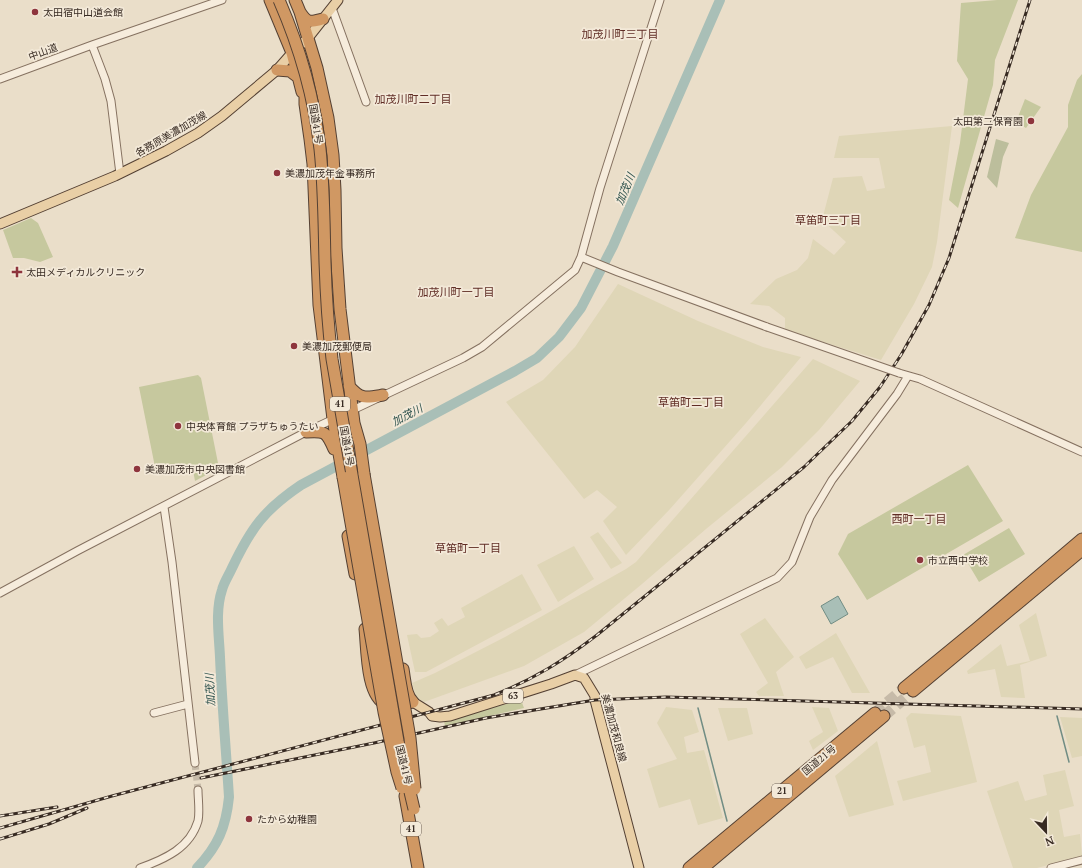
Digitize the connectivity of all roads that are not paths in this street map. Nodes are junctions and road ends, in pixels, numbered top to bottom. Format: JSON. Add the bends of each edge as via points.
{"nodes":[{"id":1,"x":222,"y":0,"type":"edge"},
{"id":2,"x":270,"y":0,"type":"edge"},
{"id":3,"x":278,"y":0,"type":"edge"},
{"id":4,"x":291,"y":0,"type":"edge"},
{"id":5,"x":295,"y":0,"type":"edge"},
{"id":6,"x":338,"y":0,"type":"edge"},
{"id":7,"x":660,"y":0,"type":"edge"},
{"id":8,"x":332,"y":8,"type":"junction"},
{"id":9,"x":300,"y":12,"type":"junction"},
{"id":10,"x":323,"y":19,"type":"junction"},
{"id":11,"x":308,"y":38,"type":"junction"},
{"id":12,"x":92,"y":45,"type":"junction"},
{"id":13,"x":292,"y":53,"type":"junction"},
{"id":14,"x":277,"y":70,"type":"junction"},
{"id":15,"x":298,"y":77,"type":"junction"},
{"id":16,"x":0,"y":79,"type":"edge"},
{"id":17,"x":366,"y":102,"type":"dead end"},
{"id":18,"x":305,"y":104,"type":"junction"},
{"id":19,"x":120,"y":174,"type":"junction"},
{"id":20,"x":0,"y":224,"type":"edge"},
{"id":21,"x":581,"y":257,"type":"junction"},
{"id":22,"x":343,"y":340,"type":"junction"},
{"id":23,"x":908,"y":376,"type":"junction"},
{"id":24,"x":349,"y":386,"type":"junction"},
{"id":25,"x":383,"y":395,"type":"junction"},
{"id":26,"x":352,"y":410,"type":"junction"},
{"id":27,"x":333,"y":419,"type":"junction"},
{"id":28,"x":306,"y":432,"type":"junction"},
{"id":29,"x":1081,"y":449,"type":"edge"},
{"id":30,"x":364,"y":460,"type":"junction"},
{"id":31,"x":341,"y":465,"type":"junction"},
{"id":32,"x":164,"y":507,"type":"junction"},
{"id":33,"x":1082,"y":532,"type":"edge"},
{"id":34,"x":1082,"y":539,"type":"edge"},
{"id":35,"x":1082,"y":550,"type":"edge"},
{"id":36,"x":1082,"y":558,"type":"edge"},
{"id":37,"x":0,"y":593,"type":"edge"},
{"id":38,"x":923,"y":673,"type":"junction"},
{"id":39,"x":575,"y":675,"type":"junction"},
{"id":40,"x":912,"y":689,"type":"junction"},
{"id":41,"x":414,"y":702,"type":"junction"},
{"id":42,"x":188,"y":704,"type":"junction"},
{"id":43,"x":154,"y":713,"type":"dead end"},
{"id":44,"x":195,"y":763,"type":"tunnel mouth"},
{"id":45,"x":198,"y":790,"type":"tunnel mouth"},
{"id":46,"x":405,"y":796,"type":"junction"},
{"id":47,"x":414,"y":809,"type":"junction"},
{"id":48,"x":1082,"y":860,"type":"edge"},
{"id":49,"x":422,"y":865,"type":"edge"},
{"id":50,"x":140,"y":868,"type":"edge"},
{"id":51,"x":640,"y":868,"type":"edge"},
{"id":52,"x":689,"y":868,"type":"edge"},
{"id":53,"x":703,"y":868,"type":"edge"},
{"id":54,"x":1051,"y":868,"type":"edge"}],
"edges":[{"from":1,"to":12,"type":"street","name":"中山道"},
{"from":2,"to":13,"type":"highway"},
{"from":3,"to":46,"type":"highway","name":"国道41号","number":"41","bridge":true,"via":[[310,102],[319,165],[324,308],[330,366]]},
{"from":3,"to":47,"type":"highway","name":"国道41号","number":"41","bridge":true,"via":[[301,58],[317,126],[323,187],[326,300],[332,359],[398,741]]},
{"from":4,"to":13,"type":"highway"},
{"from":5,"to":9,"type":"highway"},
{"from":6,"to":8,"type":"main road","name":"各務原美濃加茂線"},
{"from":7,"to":21,"type":"street","via":[[600,188]]},
{"from":8,"to":10,"type":"main road","name":"各務原美濃加茂線"},
{"from":8,"to":17,"type":"street"},
{"from":9,"to":10,"type":"highway","via":[[310,22]]},
{"from":9,"to":11,"type":"highway"},
{"from":10,"to":11,"type":"main road","name":"各務原美濃加茂線"},
{"from":11,"to":13,"type":"main road","name":"各務原美濃加茂線"},
{"from":11,"to":18,"type":"highway","via":[[305,48]]},
{"from":11,"to":22,"type":"highway","via":[[325,100],[333,155],[336,255]]},
{"from":12,"to":16,"type":"street","name":"中山道"},
{"from":12,"to":19,"type":"street","via":[[111,101]]},
{"from":13,"to":14,"type":"main road","name":"各務原美濃加茂線"},
{"from":13,"to":15,"type":"highway"},
{"from":14,"to":15,"type":"highway","via":[[290,71]]},
{"from":14,"to":19,"type":"main road","name":"各務原美濃加茂線","via":[[198,133]]},
{"from":15,"to":18,"type":"highway"},
{"from":18,"to":27,"type":"highway","via":[[313,164],[319,305]]},
{"from":19,"to":20,"type":"main road","name":"各務原美濃加茂線"},
{"from":21,"to":23,"type":"street","bridge":true,"via":[[767,327]]},
{"from":21,"to":25,"type":"street","via":[[575,270],[482,347]]},
{"from":22,"to":24,"type":"highway"},
{"from":22,"to":27,"type":"highway","via":[[342,402]]},
{"from":23,"to":29,"type":"street"},
{"from":23,"to":39,"type":"street","via":[[832,480],[810,517],[792,562],[777,578]]},
{"from":24,"to":25,"type":"highway","via":[[359,396],[366,398]]},
{"from":24,"to":26,"type":"highway"},
{"from":25,"to":26,"type":"street"},
{"from":26,"to":27,"type":"street"},
{"from":26,"to":30,"type":"highway"},
{"from":26,"to":31,"type":"highway","via":[[344,419]]},
{"from":27,"to":28,"type":"street"},
{"from":27,"to":31,"type":"highway"},
{"from":28,"to":31,"type":"highway","via":[[320,431],[327,435],[332,440]]},
{"from":28,"to":32,"type":"street"},
{"from":30,"to":41,"type":"highway","via":[[407,686],[410,699]]},
{"from":30,"to":47,"type":"highway","bridge":true,"via":[[364,474],[410,738],[415,788]]},
{"from":31,"to":41,"type":"highway","via":[[338,477],[372,686],[378,698],[385,704]]},
{"from":31,"to":46,"type":"highway","bridge":true,"via":[[386,720]]},
{"from":32,"to":37,"type":"street"},
{"from":32,"to":42,"type":"street"},
{"from":33,"to":38,"type":"highway","via":[[973,625]]},
{"from":34,"to":38,"type":"highway"},
{"from":35,"to":40,"type":"highway"},
{"from":36,"to":40,"type":"highway","via":[[940,675]]},
{"from":38,"to":40,"type":"highway"},
{"from":39,"to":41,"type":"main road","number":"63","via":[[450,716],[432,716]]},
{"from":39,"to":51,"type":"main road","name":"美濃加茂和良線","via":[[584,678],[595,696]]},
{"from":42,"to":43,"type":"street"},
{"from":42,"to":44,"type":"street"},
{"from":45,"to":50,"type":"street","via":[[198,820],[193,834],[174,854]]},
{"from":46,"to":49,"type":"highway","name":"国道41号","number":"41"},
{"from":47,"to":49,"type":"highway","name":"国道41号","number":"41"},
{"from":48,"to":54,"type":"street"},
{"from":52,"to":53,"type":"highway","name":"国道21号","number":"21","via":[[880,714]]}]}
